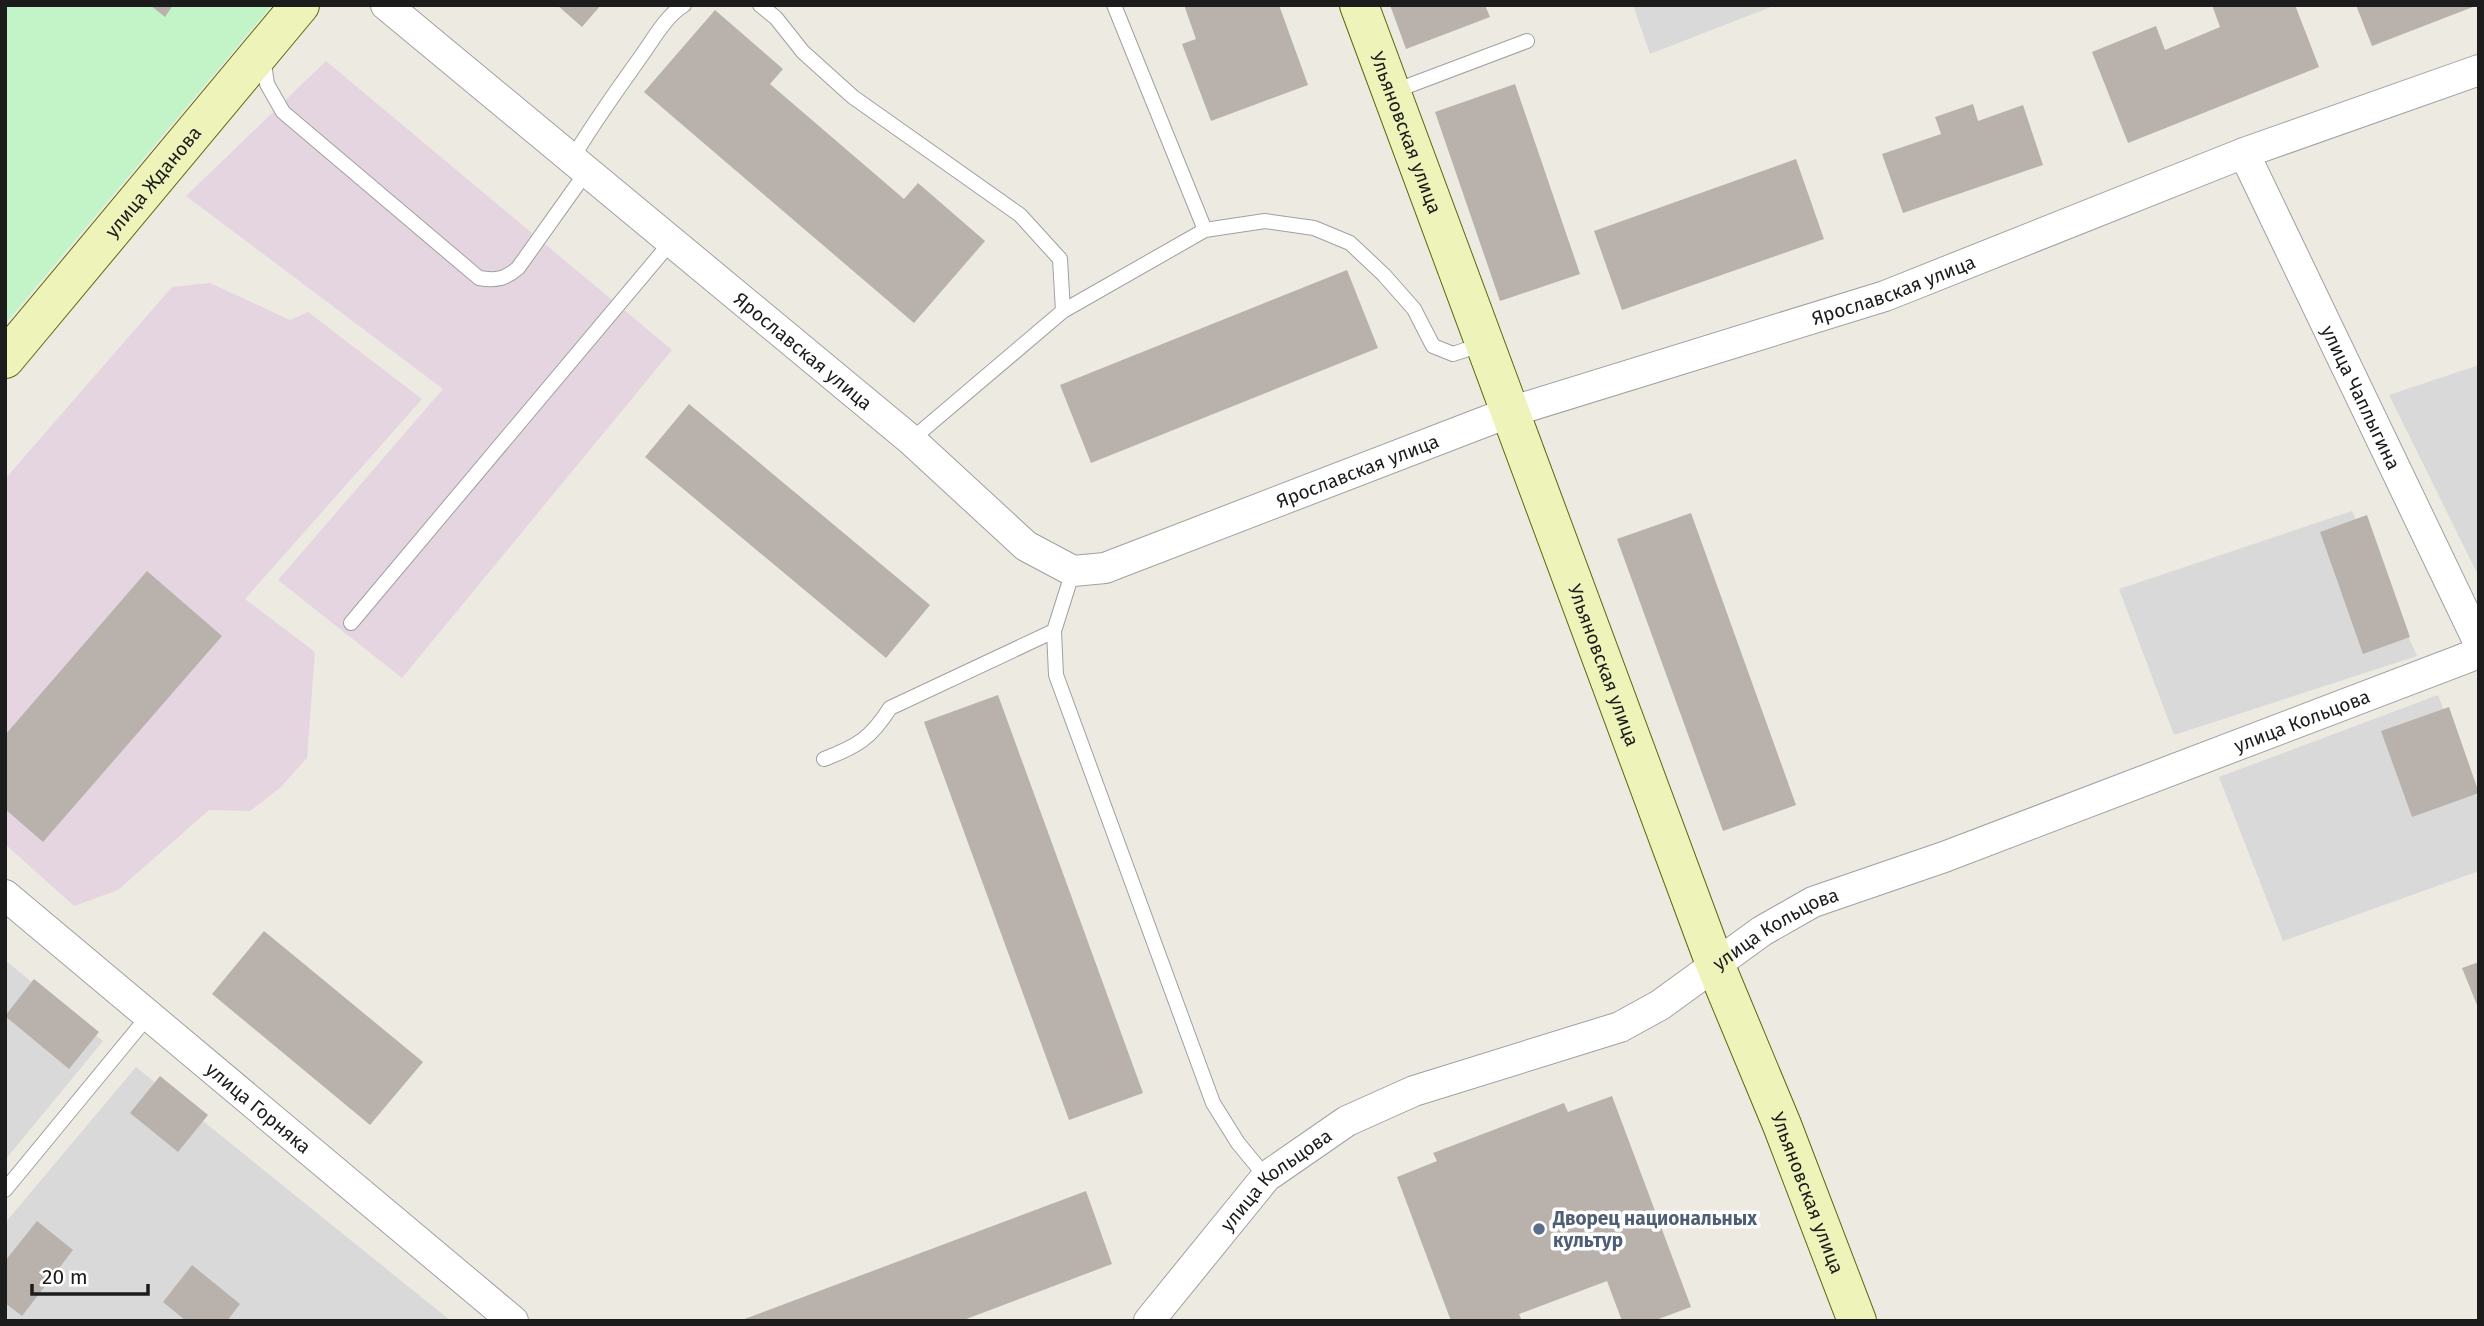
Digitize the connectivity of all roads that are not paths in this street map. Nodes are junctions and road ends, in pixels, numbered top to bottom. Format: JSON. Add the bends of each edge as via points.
{"nodes":[{"id":1,"x":300,"y":5,"type":"edge"},
{"id":2,"x":386,"y":5,"type":"edge"},
{"id":3,"x":684,"y":5,"type":"edge"},
{"id":4,"x":760,"y":5,"type":"edge"},
{"id":5,"x":1114,"y":5,"type":"edge"},
{"id":6,"x":1359,"y":5,"type":"edge"},
{"id":7,"x":1527,"y":41,"type":"dead end"},
{"id":8,"x":261,"y":50,"type":"junction"},
{"id":9,"x":2479,"y":70,"type":"edge"},
{"id":10,"x":1390,"y":92,"type":"junction"},
{"id":11,"x":2244,"y":153,"type":"junction"},
{"id":12,"x":579,"y":165,"type":"junction"},
{"id":13,"x":1205,"y":230,"type":"junction"},
{"id":14,"x":671,"y":242,"type":"junction"},
{"id":15,"x":1063,"y":311,"type":"junction"},
{"id":16,"x":1484,"y":344,"type":"junction"},
{"id":17,"x":5,"y":359,"type":"edge"},
{"id":18,"x":1510,"y":412,"type":"junction"},
{"id":19,"x":911,"y":440,"type":"junction"},
{"id":20,"x":1073,"y":571,"type":"junction"},
{"id":21,"x":351,"y":624,"type":"dead end"},
{"id":22,"x":1054,"y":631,"type":"junction"},
{"id":23,"x":2479,"y":643,"type":"edge"},
{"id":24,"x":2479,"y":653,"type":"edge"},
{"id":25,"x":824,"y":760,"type":"dead end"},
{"id":26,"x":5,"y":895,"type":"edge"},
{"id":27,"x":1715,"y":964,"type":"junction"},
{"id":28,"x":149,"y":1015,"type":"junction"},
{"id":29,"x":1266,"y":1177,"type":"junction"},
{"id":30,"x":5,"y":1190,"type":"edge"},
{"id":31,"x":513,"y":1321,"type":"edge"},
{"id":32,"x":1149,"y":1321,"type":"edge"},
{"id":33,"x":1857,"y":1321,"type":"edge"}],
"edges":[{"from":1,"to":8,"type":"main road","name":"улица Жданова"},
{"from":2,"to":12,"type":"street","name":"Ярославская улица"},
{"from":3,"to":12,"type":"lane","via":[[592,125]]},
{"from":4,"to":15,"type":"lane","via":[[853,97],[1020,215],[1060,259]]},
{"from":5,"to":13,"type":"lane"},
{"from":6,"to":10,"type":"main road","name":"Ульяновская улица"},
{"from":7,"to":10,"type":"lane"},
{"from":8,"to":12,"type":"lane","via":[[267,85],[283,113],[479,278],[492,281],[518,268]]},
{"from":8,"to":17,"type":"main road","name":"улица Жданова"},
{"from":9,"to":11,"type":"street","name":"Ярославская улица"},
{"from":10,"to":16,"type":"main road","name":"Ульяновская улица"},
{"from":11,"to":18,"type":"street","name":"Ярославская улица","via":[[1885,296]]},
{"from":11,"to":23,"type":"street","name":"улица Чаплыгина"},
{"from":12,"to":14,"type":"street","name":"Ярославская улица"},
{"from":13,"to":15,"type":"lane"},
{"from":13,"to":16,"type":"lane","via":[[1265,221],[1314,228],[1350,243],[1384,275],[1414,309],[1433,346],[1453,354]]},
{"from":14,"to":19,"type":"street","name":"Ярославская улица"},
{"from":14,"to":21,"type":"lane"},
{"from":15,"to":19,"type":"lane"},
{"from":16,"to":18,"type":"main road","name":"Ульяновская улица"},
{"from":18,"to":20,"type":"street","name":"Ярославская улица","via":[[1105,568]]},
{"from":18,"to":27,"type":"main road","name":"Ульяновская улица"},
{"from":19,"to":20,"type":"street","name":"Ярославская улица","via":[[1026,546]]},
{"from":20,"to":22,"type":"lane"},
{"from":22,"to":25,"type":"lane","via":[[891,708],[875,731],[850,750]]},
{"from":22,"to":29,"type":"lane","via":[[1056,675],[1213,1103]]},
{"from":24,"to":27,"type":"street","name":"улица Кольцова","via":[[1944,857],[1813,902]]},
{"from":26,"to":28,"type":"street","name":"улица Горняка"},
{"from":27,"to":29,"type":"street","name":"улица Кольцова","via":[[1660,1005],[1620,1027],[1414,1091],[1348,1121]]},
{"from":27,"to":33,"type":"main road","name":"Ульяновская улица","via":[[1783,1125]]},
{"from":28,"to":30,"type":"lane"},
{"from":28,"to":31,"type":"street","name":"улица Горняка"},
{"from":29,"to":32,"type":"street","name":"улица Кольцова"}]}
